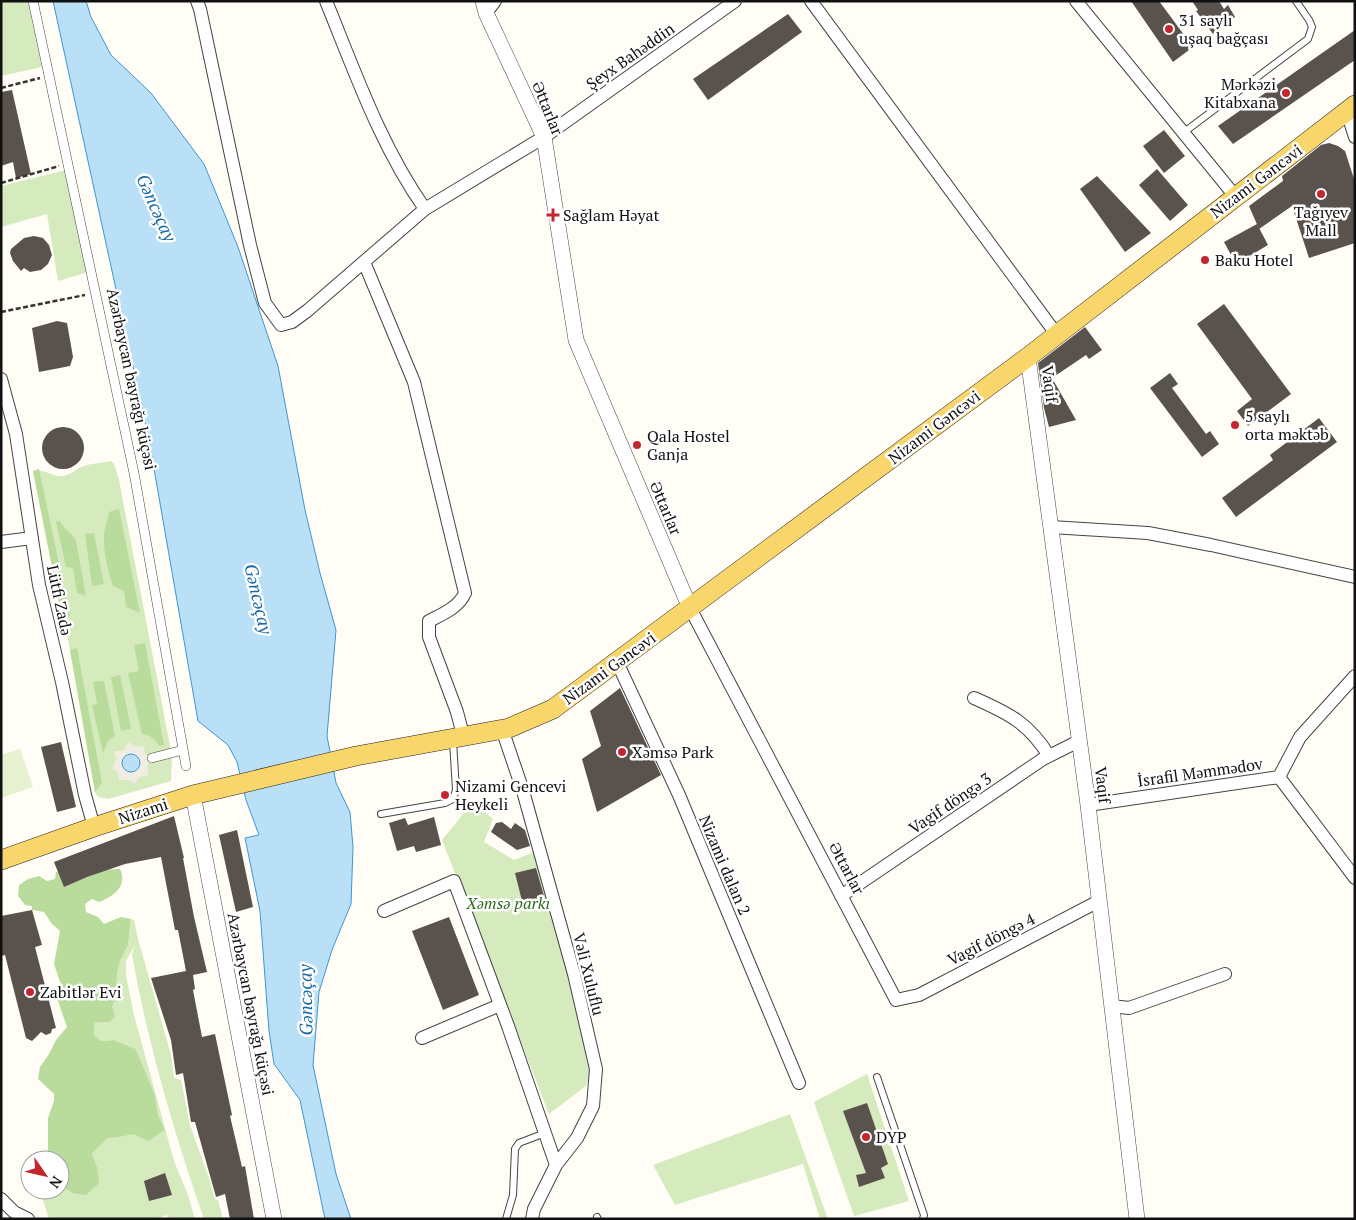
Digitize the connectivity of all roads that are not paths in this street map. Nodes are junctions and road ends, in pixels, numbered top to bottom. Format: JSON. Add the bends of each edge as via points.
{"nodes":[{"id":1,"x":33,"y":1,"type":"edge"},
{"id":2,"x":197,"y":1,"type":"edge"},
{"id":3,"x":326,"y":1,"type":"edge"},
{"id":4,"x":735,"y":1,"type":"edge"},
{"id":5,"x":811,"y":1,"type":"edge"},
{"id":6,"x":1076,"y":1,"type":"edge"},
{"id":7,"x":1296,"y":1,"type":"edge"},
{"id":8,"x":488,"y":5,"type":"edge"},
{"id":9,"x":1351,"y":109,"type":"edge"},
{"id":10,"x":1184,"y":133,"type":"junction"},
{"id":11,"x":544,"y":137,"type":"junction"},
{"id":12,"x":1355,"y":137,"type":"edge"},
{"id":13,"x":1235,"y":196,"type":"junction"},
{"id":14,"x":425,"y":209,"type":"junction"},
{"id":15,"x":364,"y":262,"type":"junction"},
{"id":16,"x":1057,"y":335,"type":"junction"},
{"id":17,"x":1028,"y":356,"type":"junction"},
{"id":18,"x":1,"y":379,"type":"edge"},
{"id":19,"x":1051,"y":527,"type":"junction"},
{"id":20,"x":32,"y":538,"type":"junction"},
{"id":21,"x":1,"y":542,"type":"edge"},
{"id":22,"x":1355,"y":576,"type":"edge"},
{"id":23,"x":690,"y":608,"type":"junction"},
{"id":24,"x":617,"y":662,"type":"junction"},
{"id":25,"x":1355,"y":676,"type":"edge"},
{"id":26,"x":974,"y":698,"type":"dead end"},
{"id":27,"x":502,"y":729,"type":"junction"},
{"id":28,"x":458,"y":736,"type":"junction"},
{"id":29,"x":1079,"y":740,"type":"junction"},
{"id":30,"x":183,"y":750,"type":"junction"},
{"id":31,"x":1049,"y":756,"type":"junction"},
{"id":32,"x":152,"y":758,"type":"dead end"},
{"id":33,"x":186,"y":766,"type":"dead end"},
{"id":34,"x":1279,"y":777,"type":"junction"},
{"id":35,"x":193,"y":796,"type":"junction"},
{"id":36,"x":1088,"y":804,"type":"junction"},
{"id":37,"x":381,"y":814,"type":"dead end"},
{"id":38,"x":94,"y":827,"type":"junction"},
{"id":39,"x":1,"y":860,"type":"edge"},
{"id":40,"x":1355,"y":878,"type":"edge"},
{"id":41,"x":841,"y":896,"type":"junction"},
{"id":42,"x":1099,"y":901,"type":"junction"},
{"id":43,"x":384,"y":911,"type":"dead end"},
{"id":44,"x":1225,"y":974,"type":"dead end"},
{"id":45,"x":896,"y":1000,"type":"joint"},
{"id":46,"x":500,"y":1005,"type":"junction"},
{"id":47,"x":1112,"y":1006,"type":"junction"},
{"id":48,"x":422,"y":1038,"type":"dead end"},
{"id":49,"x":877,"y":1078,"type":"dead end"},
{"id":50,"x":799,"y":1083,"type":"dead end"},
{"id":51,"x":545,"y":1133,"type":"junction"},
{"id":52,"x":556,"y":1165,"type":"junction"},
{"id":53,"x":1,"y":1199,"type":"edge"},
{"id":54,"x":28,"y":1219,"type":"edge"},
{"id":55,"x":274,"y":1219,"type":"edge"},
{"id":56,"x":506,"y":1219,"type":"edge"},
{"id":57,"x":532,"y":1219,"type":"edge"},
{"id":58,"x":923,"y":1219,"type":"edge"},
{"id":59,"x":1137,"y":1219,"type":"edge"}],
"edges":[{"from":1,"to":30,"type":"street","name":"Azərbaycan bayrağı küçəsi","via":[[134,473]]},
{"from":2,"to":15,"type":"street","name":"Şeyx Bahəddin","via":[[265,303],[281,324],[292,322]]},
{"from":3,"to":14,"type":"street","via":[[365,98],[408,185]]},
{"from":4,"to":11,"type":"street","name":"Şeyx Bahəddin"},
{"from":5,"to":16,"type":"street"},
{"from":6,"to":10,"type":"street"},
{"from":7,"to":10,"type":"lane","via":[[1312,27],[1308,39]]},
{"from":8,"to":11,"type":"street","name":"Əttarlar"},
{"from":9,"to":12,"type":"street"},
{"from":9,"to":13,"type":"main road","name":"Nizami Gəncəvi"},
{"from":10,"to":13,"type":"street"},
{"from":11,"to":14,"type":"street","name":"Şeyx Bahəddin"},
{"from":11,"to":23,"type":"street","name":"Əttarlar","via":[[576,340]]},
{"from":13,"to":16,"type":"main road","name":"Nizami Gəncəvi"},
{"from":14,"to":15,"type":"street","name":"Şeyx Bahəddin"},
{"from":15,"to":28,"type":"street","via":[[414,382],[465,593],[462,600],[447,612],[429,621],[429,637],[457,712]]},
{"from":16,"to":17,"type":"main road","name":"Nizami Gəncəvi"},
{"from":17,"to":19,"type":"street","name":"Vaqif"},
{"from":17,"to":23,"type":"main road","name":"Nizami Gəncəvi"},
{"from":18,"to":20,"type":"street","name":"Lütfi Zadə","via":[[16,434]]},
{"from":19,"to":22,"type":"street","via":[[1148,533]]},
{"from":19,"to":29,"type":"street","name":"Vaqif"},
{"from":20,"to":21,"type":"street"},
{"from":20,"to":38,"type":"street","name":"Lütfi Zadə","via":[[39,585]]},
{"from":23,"to":24,"type":"main road","name":"Nizami Gəncəvi"},
{"from":23,"to":41,"type":"street","name":"Əttarlar"},
{"from":24,"to":27,"type":"main road","name":"Nizami Gəncəvi","via":[[553,709]]},
{"from":24,"to":50,"type":"street","name":"Nizami dalan 2","via":[[679,795]]},
{"from":25,"to":34,"type":"street","name":"İsrafil Məmmədov","via":[[1300,736]]},
{"from":26,"to":31,"type":"street","via":[[1020,721]]},
{"from":27,"to":28,"type":"main road","name":"Nizami Gəncəvi"},
{"from":27,"to":52,"type":"street","name":"Vəli Xuluflu","via":[[526,800],[574,974],[596,1069],[593,1106],[576,1138]]},
{"from":28,"to":35,"type":"main road","name":"Nizami","via":[[356,756]]},
{"from":28,"to":37,"type":"lane","via":[[453,799]]},
{"from":29,"to":31,"type":"street","name":"Vagif döngə 3"},
{"from":29,"to":36,"type":"street","name":"Vaqif"},
{"from":30,"to":32,"type":"street"},
{"from":30,"to":33,"type":"street","name":"Azərbaycan bayrağı küçəsi"},
{"from":31,"to":41,"type":"street","name":"Vagif döngə 3"},
{"from":34,"to":36,"type":"street","name":"İsrafil Məmmədov"},
{"from":34,"to":40,"type":"street"},
{"from":35,"to":38,"type":"main road","name":"Nizami"},
{"from":35,"to":55,"type":"street","name":"Azərbaycan bayrağı küçəsi"},
{"from":36,"to":42,"type":"street","name":"Vaqif"},
{"from":38,"to":39,"type":"main road"},
{"from":41,"to":45,"type":"street","name":"Əttarlar"},
{"from":42,"to":45,"type":"street","name":"Vagif döngə 4","via":[[919,995]]},
{"from":42,"to":47,"type":"street","name":"Vaqif"},
{"from":43,"to":46,"type":"street","via":[[454,881]]},
{"from":44,"to":47,"type":"street","via":[[1129,1008]]},
{"from":46,"to":48,"type":"street"},
{"from":46,"to":51,"type":"street"},
{"from":47,"to":59,"type":"street","name":"Vaqif"},
{"from":49,"to":58,"type":"lane"},
{"from":51,"to":52,"type":"street"},
{"from":51,"to":56,"type":"lane","via":[[519,1143],[515,1149],[514,1188]]},
{"from":52,"to":57,"type":"street","name":"Vəli Xuluflu"},
{"from":53,"to":54,"type":"street","via":[[14,1212]]}]}
